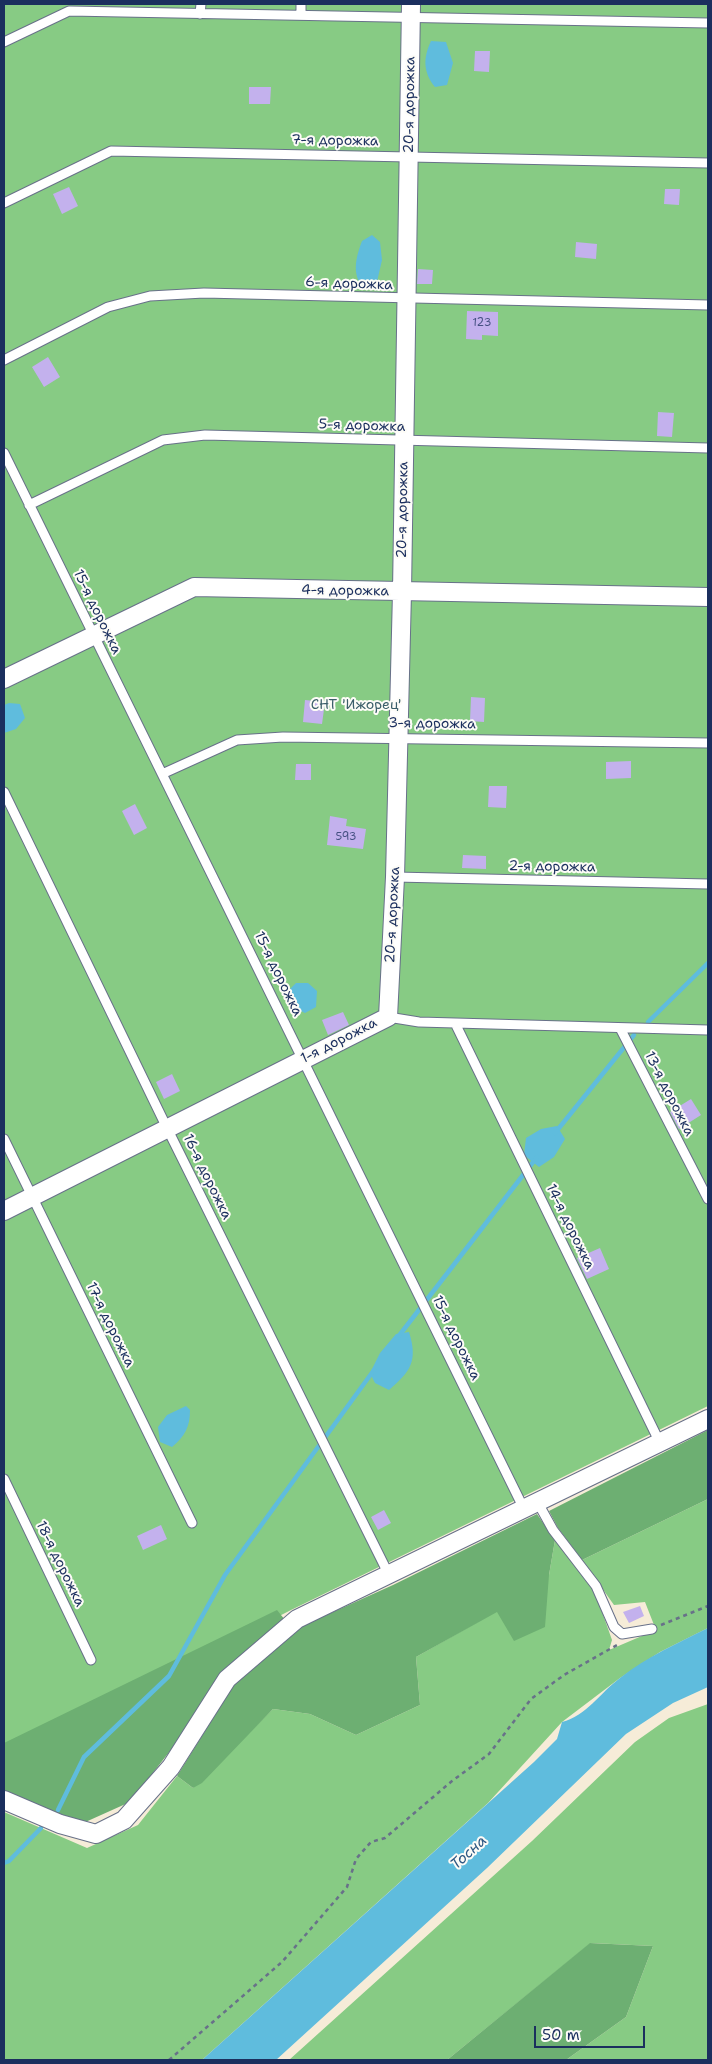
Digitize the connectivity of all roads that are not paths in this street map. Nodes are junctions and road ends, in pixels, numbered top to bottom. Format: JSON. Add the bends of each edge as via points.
{"nodes":[{"id":1,"x":200,"y":4,"type":"edge"},
{"id":2,"x":301,"y":4,"type":"edge"},
{"id":3,"x":69,"y":8,"type":"edge"},
{"id":4,"x":411,"y":11,"type":"edge"},
{"id":5,"x":200,"y":14,"type":"junction"},
{"id":6,"x":301,"y":14,"type":"junction"},
{"id":7,"x":708,"y":23,"type":"edge"},
{"id":8,"x":4,"y":42,"type":"edge"},
{"id":9,"x":409,"y":156,"type":"junction"},
{"id":10,"x":708,"y":163,"type":"edge"},
{"id":11,"x":4,"y":203,"type":"edge"},
{"id":12,"x":406,"y":299,"type":"junction"},
{"id":13,"x":708,"y":305,"type":"edge"},
{"id":14,"x":4,"y":360,"type":"edge"},
{"id":15,"x":404,"y":442,"type":"junction"},
{"id":16,"x":708,"y":448,"type":"edge"},
{"id":17,"x":4,"y":453,"type":"edge"},
{"id":18,"x":29,"y":504,"type":"junction"},
{"id":19,"x":402,"y":592,"type":"junction"},
{"id":20,"x":708,"y":597,"type":"edge"},
{"id":21,"x":94,"y":636,"type":"junction"},
{"id":22,"x":4,"y":679,"type":"edge"},
{"id":23,"x":398,"y":737,"type":"junction"},
{"id":24,"x":708,"y":743,"type":"edge"},
{"id":25,"x":162,"y":774,"type":"junction"},
{"id":26,"x":4,"y":792,"type":"edge"},
{"id":27,"x":395,"y":877,"type":"junction"},
{"id":28,"x":708,"y":884,"type":"edge"},
{"id":29,"x":388,"y":1017,"type":"junction"},
{"id":30,"x":455,"y":1023,"type":"junction"},
{"id":31,"x":708,"y":1030,"type":"edge"},
{"id":32,"x":621,"y":1031,"type":"junction"},
{"id":33,"x":304,"y":1059,"type":"junction"},
{"id":34,"x":167,"y":1128,"type":"junction"},
{"id":35,"x":4,"y":1139,"type":"edge"},
{"id":36,"x":32,"y":1196,"type":"junction"},
{"id":37,"x":708,"y":1199,"type":"edge"},
{"id":38,"x":4,"y":1211,"type":"edge"},
{"id":39,"x":708,"y":1419,"type":"edge"},
{"id":40,"x":660,"y":1443,"type":"junction"},
{"id":41,"x":4,"y":1479,"type":"edge"},
{"id":42,"x":531,"y":1506,"type":"junction"},
{"id":43,"x":192,"y":1523,"type":"dead end"},
{"id":44,"x":388,"y":1573,"type":"junction"},
{"id":45,"x":652,"y":1629,"type":"road end"},
{"id":46,"x":91,"y":1660,"type":"dead end"},
{"id":47,"x":4,"y":1800,"type":"edge"}],
"edges":[{"from":1,"to":5,"type":"lane"},
{"from":2,"to":6,"type":"lane"},
{"from":3,"to":5,"type":"lane"},
{"from":3,"to":8,"type":"lane"},
{"from":4,"to":6,"type":"lane"},
{"from":4,"to":7,"type":"lane"},
{"from":4,"to":9,"type":"street","name":"20-я дорожка"},
{"from":5,"to":6,"type":"lane"},
{"from":9,"to":10,"type":"lane","name":"7-я дорожка"},
{"from":9,"to":11,"type":"lane","name":"7-я дорожка","via":[[111,150]]},
{"from":9,"to":12,"type":"street","name":"20-я дорожка"},
{"from":12,"to":13,"type":"lane","name":"6-я дорожка"},
{"from":12,"to":14,"type":"lane","name":"6-я дорожка","via":[[204,293],[150,296],[108,307]]},
{"from":12,"to":15,"type":"street","name":"20-я дорожка"},
{"from":15,"to":16,"type":"lane","name":"5-я дорожка"},
{"from":15,"to":18,"type":"lane","name":"5-я дорожка","via":[[205,434],[163,440]]},
{"from":15,"to":19,"type":"street","name":"20-я дорожка"},
{"from":17,"to":18,"type":"lane","name":"15-я дорожка"},
{"from":18,"to":21,"type":"lane","name":"15-я дорожка"},
{"from":19,"to":20,"type":"street","name":"4-я дорожка"},
{"from":19,"to":21,"type":"street","name":"4-я дорожка","via":[[194,587]]},
{"from":19,"to":23,"type":"street","name":"20-я дорожка"},
{"from":21,"to":22,"type":"street","name":"4-я дорожка"},
{"from":21,"to":25,"type":"lane","name":"15-я дорожка"},
{"from":23,"to":24,"type":"lane","name":"3-я дорожка"},
{"from":23,"to":25,"type":"lane","name":"3-я дорожка","via":[[237,740]]},
{"from":23,"to":27,"type":"street","name":"20-я дорожка"},
{"from":25,"to":33,"type":"lane","name":"15-я дорожка"},
{"from":26,"to":34,"type":"lane","name":"16-я дорожка"},
{"from":27,"to":28,"type":"lane","name":"2-я дорожка"},
{"from":27,"to":29,"type":"street","name":"20-я дорожка"},
{"from":29,"to":30,"type":"lane","name":"1-я дорожка"},
{"from":29,"to":33,"type":"street","name":"1-я дорожка"},
{"from":30,"to":32,"type":"lane","name":"1-я дорожка"},
{"from":30,"to":40,"type":"lane","name":"14-я дорожка"},
{"from":31,"to":32,"type":"lane","name":"1-я дорожка"},
{"from":32,"to":37,"type":"lane","name":"13-я дорожка"},
{"from":33,"to":34,"type":"street","name":"1-я дорожка"},
{"from":33,"to":42,"type":"lane","name":"15-я дорожка","via":[[419,1294]]},
{"from":34,"to":36,"type":"street","name":"1-я дорожка"},
{"from":34,"to":44,"type":"lane","name":"16-я дорожка"},
{"from":35,"to":36,"type":"lane","name":"17-я дорожка"},
{"from":36,"to":38,"type":"street","name":"1-я дорожка"},
{"from":36,"to":43,"type":"lane","name":"17-я дорожка"},
{"from":39,"to":40,"type":"street"},
{"from":40,"to":42,"type":"street"},
{"from":41,"to":46,"type":"lane","name":"18-я дорожка"},
{"from":42,"to":44,"type":"street"},
{"from":42,"to":45,"type":"lane","name":"15-я дорожка","via":[[596,1586],[614,1627],[622,1634]]},
{"from":44,"to":47,"type":"street","via":[[297,1619],[227,1679],[171,1767],[124,1820],[96,1834],[60,1824]]}]}
